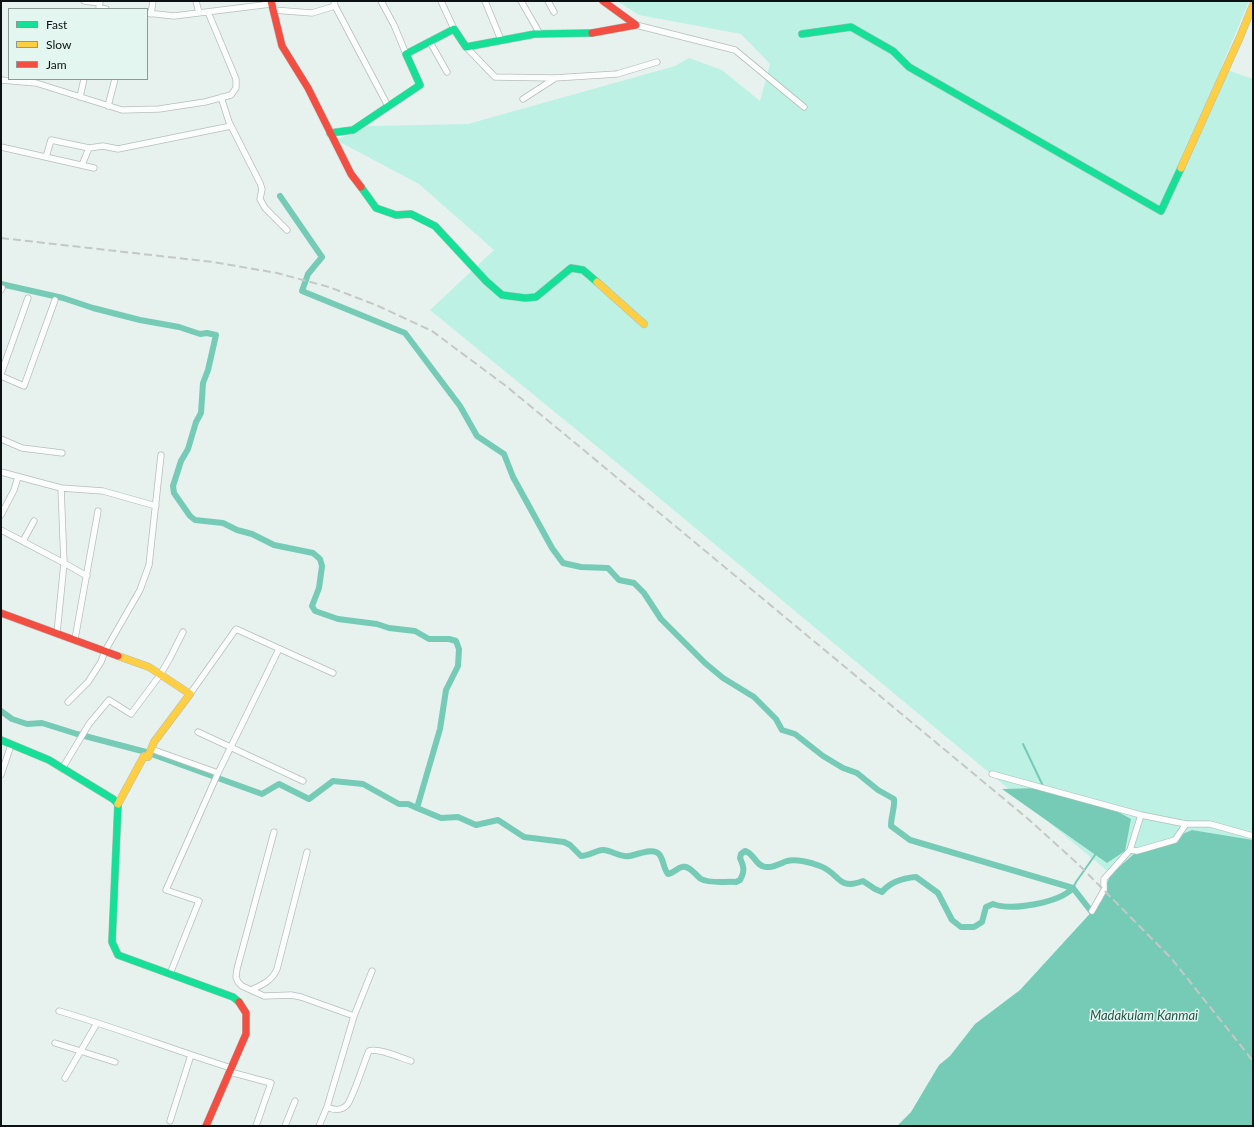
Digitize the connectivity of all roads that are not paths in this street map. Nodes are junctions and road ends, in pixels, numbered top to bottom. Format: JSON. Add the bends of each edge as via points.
{"nodes":[{"id":1,"x":84,"y":1,"type":"edge"},
{"id":2,"x":153,"y":1,"type":"edge"},
{"id":3,"x":196,"y":1,"type":"edge"},
{"id":4,"x":381,"y":1,"type":"edge"},
{"id":5,"x":441,"y":1,"type":"edge"},
{"id":6,"x":485,"y":1,"type":"edge"},
{"id":7,"x":521,"y":1,"type":"edge"},
{"id":8,"x":548,"y":1,"type":"edge"},
{"id":9,"x":603,"y":1,"type":"edge"},
{"id":10,"x":100,"y":2,"type":"edge"},
{"id":11,"x":335,"y":3,"type":"edge"},
{"id":12,"x":272,"y":5,"type":"edge"},
{"id":13,"x":1253,"y":5,"type":"edge"},
{"id":14,"x":208,"y":12,"type":"junction"},
{"id":15,"x":554,"y":12,"type":"dead end"},
{"id":16,"x":149,"y":13,"type":"edge"},
{"id":17,"x":199,"y":13,"type":"junction"},
{"id":18,"x":636,"y":25,"type":"junction"},
{"id":19,"x":454,"y":29,"type":"junction"},
{"id":20,"x":540,"y":34,"type":"junction"},
{"id":21,"x":802,"y":34,"type":"dead end"},
{"id":22,"x":501,"y":40,"type":"junction"},
{"id":23,"x":430,"y":42,"type":"junction"},
{"id":24,"x":466,"y":47,"type":"junction"},
{"id":25,"x":406,"y":54,"type":"junction"},
{"id":26,"x":657,"y":62,"type":"dead end"},
{"id":27,"x":448,"y":72,"type":"dead end"},
{"id":28,"x":554,"y":78,"type":"junction"},
{"id":29,"x":1,"y":80,"type":"edge"},
{"id":30,"x":84,"y":80,"type":"edge"},
{"id":31,"x":115,"y":80,"type":"edge"},
{"id":32,"x":80,"y":97,"type":"junction"},
{"id":33,"x":221,"y":97,"type":"junction"},
{"id":34,"x":523,"y":98,"type":"dead end"},
{"id":35,"x":108,"y":106,"type":"junction"},
{"id":36,"x":388,"y":106,"type":"junction"},
{"id":37,"x":804,"y":107,"type":"dead end"},
{"id":38,"x":231,"y":126,"type":"junction"},
{"id":39,"x":330,"y":133,"type":"junction"},
{"id":40,"x":1,"y":147,"type":"edge"},
{"id":41,"x":89,"y":148,"type":"junction"},
{"id":42,"x":46,"y":157,"type":"junction"},
{"id":43,"x":82,"y":165,"type":"junction"},
{"id":44,"x":94,"y":168,"type":"dead end"},
{"id":45,"x":287,"y":230,"type":"dead end"},
{"id":46,"x":28,"y":298,"type":"dead end"},
{"id":47,"x":55,"y":300,"type":"dead end"},
{"id":48,"x":644,"y":324,"type":"dead end"},
{"id":49,"x":1,"y":375,"type":"edge"},
{"id":50,"x":1,"y":439,"type":"edge"},
{"id":51,"x":62,"y":453,"type":"dead end"},
{"id":52,"x":161,"y":455,"type":"dead end"},
{"id":53,"x":1,"y":472,"type":"edge"},
{"id":54,"x":18,"y":477,"type":"junction"},
{"id":55,"x":61,"y":488,"type":"junction"},
{"id":56,"x":156,"y":506,"type":"junction"},
{"id":57,"x":98,"y":511,"type":"dead end"},
{"id":58,"x":1,"y":515,"type":"edge"},
{"id":59,"x":34,"y":521,"type":"dead end"},
{"id":60,"x":1,"y":530,"type":"edge"},
{"id":61,"x":23,"y":541,"type":"junction"},
{"id":62,"x":64,"y":563,"type":"junction"},
{"id":63,"x":86,"y":576,"type":"junction"},
{"id":64,"x":1,"y":613,"type":"edge"},
{"id":65,"x":183,"y":632,"type":"dead end"},
{"id":66,"x":58,"y":633,"type":"junction"},
{"id":67,"x":75,"y":639,"type":"junction"},
{"id":68,"x":279,"y":648,"type":"junction"},
{"id":69,"x":105,"y":651,"type":"junction"},
{"id":70,"x":333,"y":673,"type":"dead end"},
{"id":71,"x":160,"y":675,"type":"junction"},
{"id":72,"x":190,"y":694,"type":"junction"},
{"id":73,"x":68,"y":702,"type":"dead end"},
{"id":74,"x":198,"y":732,"type":"dead end"},
{"id":75,"x":1,"y":740,"type":"edge"},
{"id":76,"x":11,"y":745,"type":"junction"},
{"id":77,"x":231,"y":748,"type":"junction"},
{"id":78,"x":151,"y":750,"type":"junction"},
{"id":79,"x":62,"y":769,"type":"junction"},
{"id":80,"x":218,"y":773,"type":"junction"},
{"id":81,"x":992,"y":774,"type":"dead end"},
{"id":82,"x":1,"y":775,"type":"edge"},
{"id":83,"x":303,"y":781,"type":"dead end"},
{"id":84,"x":118,"y":804,"type":"junction"},
{"id":85,"x":1141,"y":815,"type":"junction"},
{"id":86,"x":1186,"y":824,"type":"junction"},
{"id":87,"x":274,"y":832,"type":"dead end"},
{"id":88,"x":1253,"y":836,"type":"edge"},
{"id":89,"x":1130,"y":850,"type":"junction"},
{"id":90,"x":307,"y":852,"type":"dead end"},
{"id":91,"x":1092,"y":911,"type":"dead end"},
{"id":92,"x":372,"y":970,"type":"dead end"},
{"id":93,"x":170,"y":974,"type":"junction"},
{"id":94,"x":251,"y":990,"type":"junction"},
{"id":95,"x":59,"y":1011,"type":"dead end"},
{"id":96,"x":354,"y":1016,"type":"junction"},
{"id":97,"x":97,"y":1023,"type":"junction"},
{"id":98,"x":55,"y":1043,"type":"dead end"},
{"id":99,"x":81,"y":1051,"type":"junction"},
{"id":100,"x":191,"y":1055,"type":"junction"},
{"id":101,"x":411,"y":1061,"type":"dead end"},
{"id":102,"x":115,"y":1062,"type":"dead end"},
{"id":103,"x":230,"y":1070,"type":"junction"},
{"id":104,"x":65,"y":1078,"type":"dead end"},
{"id":105,"x":295,"y":1101,"type":"dead end"},
{"id":106,"x":326,"y":1107,"type":"junction"},
{"id":107,"x":170,"y":1121,"type":"dead end"},
{"id":108,"x":206,"y":1126,"type":"edge"},
{"id":109,"x":256,"y":1126,"type":"edge"},
{"id":110,"x":285,"y":1126,"type":"edge"},
{"id":111,"x":319,"y":1126,"type":"edge"}],
"edges":[{"from":1,"to":10,"type":"street"},
{"from":2,"to":16,"type":"street"},
{"from":3,"to":17,"type":"street"},
{"from":4,"to":25,"type":"street"},
{"from":5,"to":19,"type":"street"},
{"from":6,"to":22,"type":"street"},
{"from":7,"to":20,"type":"street"},
{"from":8,"to":15,"type":"street"},
{"from":9,"to":18,"type":"street"},
{"from":11,"to":12,"type":"street","via":[[312,14]]},
{"from":11,"to":36,"type":"street"},
{"from":12,"to":14,"type":"street"},
{"from":12,"to":39,"type":"street","via":[[282,46],[308,88]]},
{"from":13,"to":21,"type":"street","via":[[1161,211],[909,67],[893,51],[851,27]]},
{"from":14,"to":17,"type":"street"},
{"from":14,"to":33,"type":"street","via":[[236,79],[234,92]]},
{"from":16,"to":17,"type":"street","via":[[174,16]]},
{"from":18,"to":20,"type":"street","via":[[586,34]]},
{"from":18,"to":37,"type":"street","via":[[735,50]]},
{"from":19,"to":23,"type":"street"},
{"from":19,"to":24,"type":"street"},
{"from":20,"to":22,"type":"street"},
{"from":22,"to":24,"type":"street"},
{"from":23,"to":25,"type":"street"},
{"from":23,"to":27,"type":"street"},
{"from":24,"to":28,"type":"street","via":[[494,77]]},
{"from":25,"to":36,"type":"street","via":[[420,85]]},
{"from":26,"to":28,"type":"street","via":[[616,74]]},
{"from":28,"to":34,"type":"street"},
{"from":29,"to":32,"type":"street","via":[[36,83]]},
{"from":30,"to":32,"type":"street"},
{"from":31,"to":35,"type":"street"},
{"from":32,"to":35,"type":"street"},
{"from":33,"to":35,"type":"street","via":[[159,109],[122,110]]},
{"from":33,"to":38,"type":"street"},
{"from":36,"to":39,"type":"street","via":[[353,130]]},
{"from":38,"to":41,"type":"street","via":[[118,149],[103,146]]},
{"from":38,"to":45,"type":"street","via":[[260,183],[262,204]]},
{"from":39,"to":48,"type":"street","via":[[351,174],[376,208],[396,215],[411,214],[435,226],[502,295],[536,297],[571,268],[583,270]]},
{"from":40,"to":42,"type":"street"},
{"from":41,"to":42,"type":"street","via":[[51,140]]},
{"from":41,"to":43,"type":"street"},
{"from":42,"to":43,"type":"street"},
{"from":43,"to":44,"type":"street"},
{"from":46,"to":49,"type":"street"},
{"from":47,"to":49,"type":"street","via":[[24,386]]},
{"from":50,"to":51,"type":"street","via":[[22,448]]},
{"from":52,"to":56,"type":"street"},
{"from":53,"to":54,"type":"street"},
{"from":54,"to":55,"type":"street"},
{"from":54,"to":58,"type":"street"},
{"from":55,"to":56,"type":"street","via":[[103,491]]},
{"from":55,"to":62,"type":"street"},
{"from":56,"to":69,"type":"street","via":[[149,565],[140,590]]},
{"from":57,"to":63,"type":"street"},
{"from":59,"to":61,"type":"street"},
{"from":60,"to":61,"type":"street"},
{"from":61,"to":62,"type":"street"},
{"from":62,"to":63,"type":"street"},
{"from":62,"to":66,"type":"street"},
{"from":63,"to":67,"type":"street"},
{"from":64,"to":66,"type":"street"},
{"from":65,"to":71,"type":"street"},
{"from":66,"to":67,"type":"street"},
{"from":67,"to":69,"type":"street"},
{"from":68,"to":70,"type":"street"},
{"from":68,"to":72,"type":"street","via":[[236,629]]},
{"from":68,"to":77,"type":"street"},
{"from":69,"to":71,"type":"street","via":[[149,667]]},
{"from":69,"to":73,"type":"street","via":[[88,682]]},
{"from":71,"to":72,"type":"street"},
{"from":71,"to":79,"type":"street","via":[[131,714],[110,700],[89,724]]},
{"from":72,"to":78,"type":"street","via":[[154,742]]},
{"from":74,"to":77,"type":"street"},
{"from":75,"to":76,"type":"street"},
{"from":76,"to":79,"type":"street","via":[[48,760]]},
{"from":76,"to":82,"type":"street"},
{"from":77,"to":80,"type":"street"},
{"from":77,"to":83,"type":"street"},
{"from":78,"to":80,"type":"street"},
{"from":78,"to":84,"type":"street","via":[[148,757],[144,756]]},
{"from":79,"to":84,"type":"street"},
{"from":80,"to":93,"type":"street","via":[[166,890],[198,901]]},
{"from":81,"to":85,"type":"street"},
{"from":84,"to":93,"type":"street","via":[[112,942],[118,955]]},
{"from":85,"to":86,"type":"street"},
{"from":85,"to":89,"type":"street"},
{"from":86,"to":88,"type":"street","via":[[1210,824]]},
{"from":86,"to":89,"type":"street","via":[[1175,840],[1137,851]]},
{"from":87,"to":94,"type":"street","via":[[237,970],[238,982]]},
{"from":89,"to":91,"type":"street","via":[[1104,879],[1104,890]]},
{"from":90,"to":94,"type":"street","via":[[278,970],[270,980]]},
{"from":92,"to":96,"type":"street"},
{"from":93,"to":103,"type":"street","via":[[233,997],[243,1006],[248,1019],[246,1034]]},
{"from":94,"to":96,"type":"street","via":[[268,996],[301,996]]},
{"from":95,"to":97,"type":"street"},
{"from":96,"to":106,"type":"street"},
{"from":97,"to":99,"type":"street"},
{"from":97,"to":100,"type":"street"},
{"from":98,"to":99,"type":"street"},
{"from":99,"to":102,"type":"street"},
{"from":99,"to":104,"type":"street"},
{"from":100,"to":103,"type":"street"},
{"from":100,"to":107,"type":"street"},
{"from":101,"to":106,"type":"street","via":[[374,1049],[369,1051],[347,1104],[337,1110]]},
{"from":103,"to":108,"type":"street"},
{"from":103,"to":109,"type":"street","via":[[271,1083]]},
{"from":105,"to":110,"type":"street"},
{"from":106,"to":111,"type":"street"}]}
